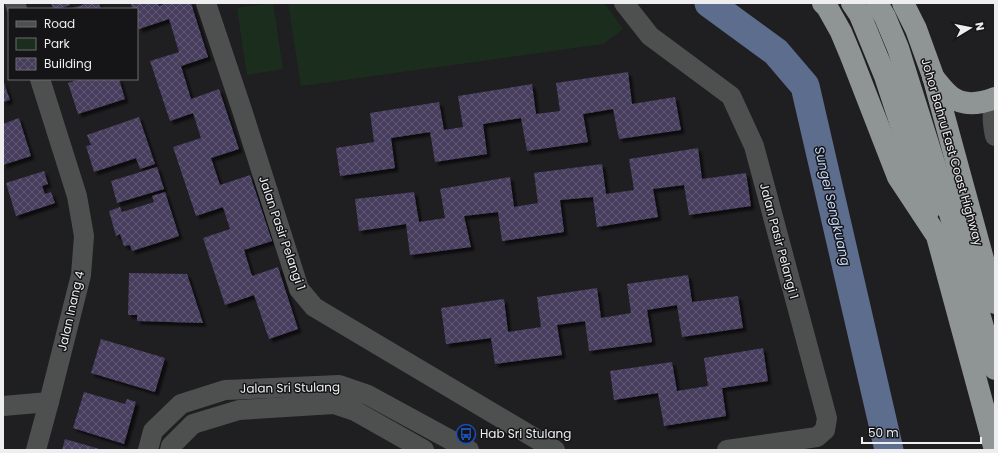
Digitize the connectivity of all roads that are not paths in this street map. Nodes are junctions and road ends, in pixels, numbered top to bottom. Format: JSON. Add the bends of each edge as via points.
{"nodes":[{"id":1,"x":206,"y":3,"type":"edge"},
{"id":2,"x":624,"y":3,"type":"edge"},
{"id":3,"x":823,"y":3,"type":"edge"},
{"id":4,"x":852,"y":3,"type":"edge"},
{"id":5,"x":877,"y":3,"type":"edge"},
{"id":6,"x":903,"y":3,"type":"edge"},
{"id":7,"x":933,"y":76,"type":"junction"},
{"id":8,"x":40,"y":80,"type":"edge"},
{"id":9,"x":995,"y":98,"type":"edge"},
{"id":10,"x":995,"y":105,"type":"edge"},
{"id":11,"x":995,"y":136,"type":"edge"},
{"id":12,"x":947,"y":234,"type":"junction"},
{"id":13,"x":995,"y":303,"type":"edge"},
{"id":14,"x":995,"y":369,"type":"edge"},
{"id":15,"x":49,"y":402,"type":"junction"},
{"id":16,"x":3,"y":406,"type":"edge"},
{"id":17,"x":36,"y":450,"type":"edge"},
{"id":18,"x":148,"y":450,"type":"edge"},
{"id":19,"x":170,"y":450,"type":"edge"},
{"id":20,"x":424,"y":450,"type":"edge"},
{"id":21,"x":469,"y":450,"type":"edge"},
{"id":22,"x":555,"y":450,"type":"edge"},
{"id":23,"x":727,"y":450,"type":"edge"},
{"id":24,"x":995,"y":450,"type":"edge"}],
"edges":[{"from":1,"to":22,"type":"street","name":"Jalan Pasir Pelangi 1","via":[[299,289],[314,307]]},
{"from":2,"to":23,"type":"street","name":"Jalan Pasir Pelangi 1","via":[[650,36],[731,96],[754,146],[827,418],[825,430],[817,437]]},
{"from":3,"to":12,"type":"highway","name":"Johor Bahru East Coast Highway","via":[[841,32],[898,177]]},
{"from":4,"to":12,"type":"highway","via":[[860,15]]},
{"from":5,"to":12,"type":"highway","via":[[898,48]]},
{"from":6,"to":7,"type":"highway","name":"Johor Bahru East Coast Highway","via":[[916,29]]},
{"from":7,"to":9,"type":"highway","via":[[953,98],[964,102],[988,101]]},
{"from":7,"to":13,"type":"highway","name":"Johor Bahru East Coast Highway"},
{"from":8,"to":15,"type":"street","name":"Jalan Inang 4","via":[[77,196],[84,236],[81,276]]},
{"from":10,"to":11,"type":"street"},
{"from":12,"to":14,"type":"highway","name":"Johor Bahru East Coast Highway"},
{"from":12,"to":24,"type":"highway","name":"Johor Bahru East Coast Highway"},
{"from":15,"to":16,"type":"street"},
{"from":15,"to":17,"type":"street","name":"Jalan Inang 4"},
{"from":18,"to":21,"type":"street","name":"Jalan Sri Stulang","via":[[153,431],[181,404],[225,390],[339,385],[368,395]]},
{"from":19,"to":20,"type":"street","name":"Jalan Sri Stulang","via":[[193,424],[239,410],[334,404],[355,411]]}]}
